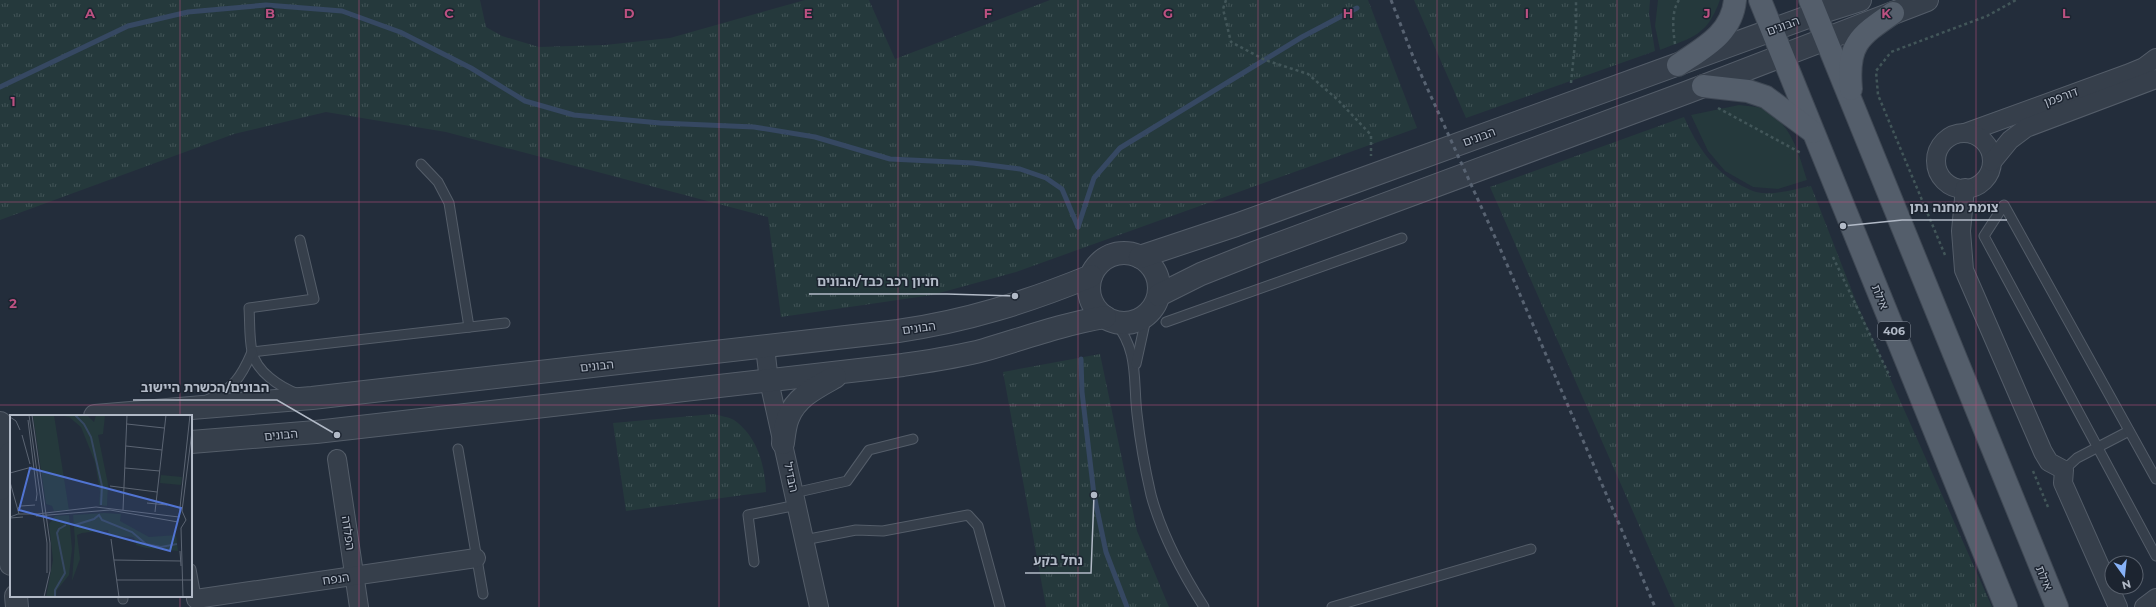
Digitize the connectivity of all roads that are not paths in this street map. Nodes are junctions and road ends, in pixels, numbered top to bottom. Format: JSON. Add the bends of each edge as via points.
{"nodes":[{"id":1,"x":1735,"y":0,"type":"edge"},
{"id":2,"x":1760,"y":0,"type":"edge"},
{"id":3,"x":1860,"y":0,"type":"edge"},
{"id":4,"x":1927,"y":0,"type":"edge"},
{"id":5,"x":1813,"y":7,"type":"edge"},
{"id":6,"x":1892,"y":13,"type":"junction"},
{"id":7,"x":1774,"y":30,"type":"junction"},
{"id":8,"x":1826,"y":38,"type":"junction"},
{"id":9,"x":1783,"y":54,"type":"junction"},
{"id":10,"x":2156,"y":58,"type":"edge"},
{"id":11,"x":1678,"y":64,"type":"junction"},
{"id":12,"x":2156,"y":79,"type":"edge"},
{"id":13,"x":1703,"y":86,"type":"junction"},
{"id":14,"x":1853,"y":104,"type":"junction"},
{"id":15,"x":1814,"y":132,"type":"junction"},
{"id":16,"x":1965,"y":133,"type":"junction"},
{"id":17,"x":1992,"y":162,"type":"junction"},
{"id":18,"x":421,"y":164,"type":"dead end"},
{"id":19,"x":1965,"y":188,"type":"junction"},
{"id":20,"x":1402,"y":238,"type":"dead end"},
{"id":21,"x":300,"y":240,"type":"dead end"},
{"id":22,"x":1140,"y":257,"type":"junction"},
{"id":23,"x":1091,"y":276,"type":"junction"},
{"id":24,"x":1159,"y":295,"type":"junction"},
{"id":25,"x":1156,"y":318,"type":"junction"},
{"id":26,"x":1110,"y":320,"type":"junction"},
{"id":27,"x":505,"y":322,"type":"dead end"},
{"id":28,"x":469,"y":327,"type":"junction"},
{"id":29,"x":766,"y":347,"type":"junction"},
{"id":30,"x":252,"y":352,"type":"junction"},
{"id":31,"x":844,"y":372,"type":"junction"},
{"id":32,"x":1134,"y":375,"type":"junction"},
{"id":33,"x":769,"y":381,"type":"junction"},
{"id":34,"x":312,"y":398,"type":"junction"},
{"id":35,"x":185,"y":409,"type":"junction"},
{"id":36,"x":0,"y":415,"type":"edge"},
{"id":37,"x":108,"y":415,"type":"edge"},
{"id":38,"x":10,"y":416,"type":"edge"},
{"id":39,"x":0,"y":423,"type":"edge"},
{"id":40,"x":2129,"y":431,"type":"junction"},
{"id":41,"x":913,"y":439,"type":"dead end"},
{"id":42,"x":192,"y":442,"type":"edge"},
{"id":43,"x":783,"y":442,"type":"junction"},
{"id":44,"x":10,"y":448,"type":"edge"},
{"id":45,"x":2097,"y":448,"type":"junction"},
{"id":46,"x":458,"y":449,"type":"dead end"},
{"id":47,"x":337,"y":459,"type":"dead end"},
{"id":48,"x":10,"y":466,"type":"edge"},
{"id":49,"x":2064,"y":470,"type":"junction"},
{"id":50,"x":2156,"y":479,"type":"edge"},
{"id":51,"x":4,"y":483,"type":"edge"},
{"id":52,"x":795,"y":499,"type":"junction"},
{"id":53,"x":804,"y":540,"type":"junction"},
{"id":54,"x":1530,"y":549,"type":"dead end"},
{"id":55,"x":10,"y":552,"type":"edge"},
{"id":56,"x":2156,"y":556,"type":"edge"},
{"id":57,"x":476,"y":558,"type":"junction"},
{"id":58,"x":754,"y":562,"type":"dead end"},
{"id":59,"x":192,"y":575,"type":"edge"},
{"id":60,"x":355,"y":576,"type":"junction"},
{"id":61,"x":483,"y":594,"type":"dead end"},
{"id":62,"x":16,"y":597,"type":"edge"},
{"id":63,"x":2156,"y":598,"type":"edge"},
{"id":64,"x":197,"y":603,"type":"edge"},
{"id":65,"x":17,"y":607,"type":"edge"},
{"id":66,"x":359,"y":607,"type":"edge"},
{"id":67,"x":819,"y":607,"type":"edge"},
{"id":68,"x":1000,"y":607,"type":"edge"},
{"id":69,"x":1204,"y":607,"type":"edge"},
{"id":70,"x":1332,"y":607,"type":"edge"},
{"id":71,"x":2006,"y":607,"type":"edge"},
{"id":72,"x":2057,"y":607,"type":"edge"},
{"id":73,"x":2118,"y":607,"type":"edge"},
{"id":74,"x":2144,"y":607,"type":"edge"}],
"edges":[{"from":1,"to":11,"type":"main road","via":[[1727,26],[1716,39]]},
{"from":2,"to":7,"type":"main road","number":"406"},
{"from":3,"to":5,"type":"street","name":"הבונים"},
{"from":4,"to":6,"type":"street"},
{"from":5,"to":7,"type":"street","name":"הבונים"},
{"from":5,"to":8,"type":"main road","name":"אילת"},
{"from":6,"to":8,"type":"street"},
{"from":6,"to":14,"type":"main road","via":[[1868,30],[1855,45],[1849,68]]},
{"from":7,"to":9,"type":"main road","name":"אילת","number":"406"},
{"from":7,"to":11,"type":"street","name":"הבונים"},
{"from":8,"to":9,"type":"street"},
{"from":8,"to":14,"type":"main road","name":"אילת"},
{"from":9,"to":13,"type":"street"},
{"from":9,"to":15,"type":"main road","name":"אילת","number":"406"},
{"from":10,"to":16,"type":"street","name":"דורפמן","via":[[2144,67],[2127,74]]},
{"from":11,"to":22,"type":"street","name":"הבונים","via":[[1372,176]]},
{"from":12,"to":17,"type":"street","name":"דורפמן","via":[[2026,128],[2010,140]]},
{"from":13,"to":15,"type":"main road","via":[[1748,91],[1766,97]]},
{"from":13,"to":24,"type":"street","via":[[1250,255],[1201,274]]},
{"from":14,"to":72,"type":"main road","name":"אילת"},
{"from":15,"to":71,"type":"main road","name":"אילת","number":"406"},
{"from":16,"to":17,"type":"street","via":[[1973,134],[1987,145]]},
{"from":16,"to":19,"type":"street","via":[[1948,138],[1941,145],[1937,163],[1944,180],[1952,186]]},
{"from":17,"to":19,"type":"street","via":[[1986,178],[1979,184]]},
{"from":18,"to":28,"type":"lane","via":[[438,182],[449,203]]},
{"from":19,"to":49,"type":"street","via":[[1961,246],[1967,278],[2043,452],[2049,462]]},
{"from":20,"to":25,"type":"lane"},
{"from":21,"to":30,"type":"lane","via":[[314,299],[249,308]]},
{"from":22,"to":23,"type":"street","via":[[1129,253],[1106,258]]},
{"from":22,"to":24,"type":"street","via":[[1150,264],[1156,273]]},
{"from":23,"to":26,"type":"street","via":[[1091,299],[1096,309]]},
{"from":23,"to":29,"type":"street","name":"הבונים","via":[[1018,304],[940,325]]},
{"from":24,"to":25,"type":"street","via":[[1155,306]]},
{"from":25,"to":26,"type":"street","via":[[1127,323]]},
{"from":25,"to":32,"type":"lane"},
{"from":26,"to":31,"type":"street","name":"הבונים","via":[[1076,322],[947,358]]},
{"from":26,"to":32,"type":"lane","via":[[1129,343]]},
{"from":27,"to":28,"type":"lane"},
{"from":28,"to":30,"type":"lane"},
{"from":29,"to":33,"type":"street","name":"הבדיל"},
{"from":29,"to":34,"type":"street","name":"הבונים"},
{"from":30,"to":34,"type":"lane","via":[[262,371],[277,383]]},
{"from":30,"to":35,"type":"lane","via":[[242,375],[228,389]]},
{"from":31,"to":33,"type":"street","name":"הבונים"},
{"from":31,"to":43,"type":"street","via":[[811,390],[797,403],[788,417]]},
{"from":32,"to":69,"type":"lane","via":[[1137,414],[1152,495],[1170,542]]},
{"from":33,"to":42,"type":"street","name":"הבונים","via":[[316,432]]},
{"from":33,"to":43,"type":"street","name":"הבדיל"},
{"from":34,"to":35,"type":"street","name":"הבונים"},
{"from":35,"to":37,"type":"street","name":"הבונים"},
{"from":36,"to":38,"type":"street"},
{"from":39,"to":44,"type":"street"},
{"from":40,"to":45,"type":"lane"},
{"from":40,"to":45,"type":"lane","via":[[2004,205],[1984,236]]},
{"from":40,"to":50,"type":"lane"},
{"from":41,"to":52,"type":"lane","via":[[869,450],[847,481]]},
{"from":43,"to":52,"type":"street","name":"הבדיל"},
{"from":45,"to":49,"type":"lane","via":[[2078,458]]},
{"from":45,"to":56,"type":"lane"},
{"from":46,"to":57,"type":"lane"},
{"from":47,"to":60,"type":"street","name":"הפלדה"},
{"from":48,"to":51,"type":"street"},
{"from":49,"to":73,"type":"street","via":[[2063,483]]},
{"from":51,"to":55,"type":"street"},
{"from":52,"to":53,"type":"street","name":"הבדיל"},
{"from":52,"to":58,"type":"lane","via":[[748,515]]},
{"from":53,"to":67,"type":"street","name":"הבדיל"},
{"from":53,"to":68,"type":"lane","via":[[856,530],[883,531],[968,515],[978,526]]},
{"from":54,"to":70,"type":"lane"},
{"from":57,"to":60,"type":"street","name":"הנפח"},
{"from":57,"to":61,"type":"lane"},
{"from":59,"to":64,"type":"lane"},
{"from":60,"to":64,"type":"street","name":"הנפח"},
{"from":60,"to":66,"type":"street","name":"הפלדה"},
{"from":62,"to":65,"type":"street"},
{"from":63,"to":74,"type":"street"}]}
